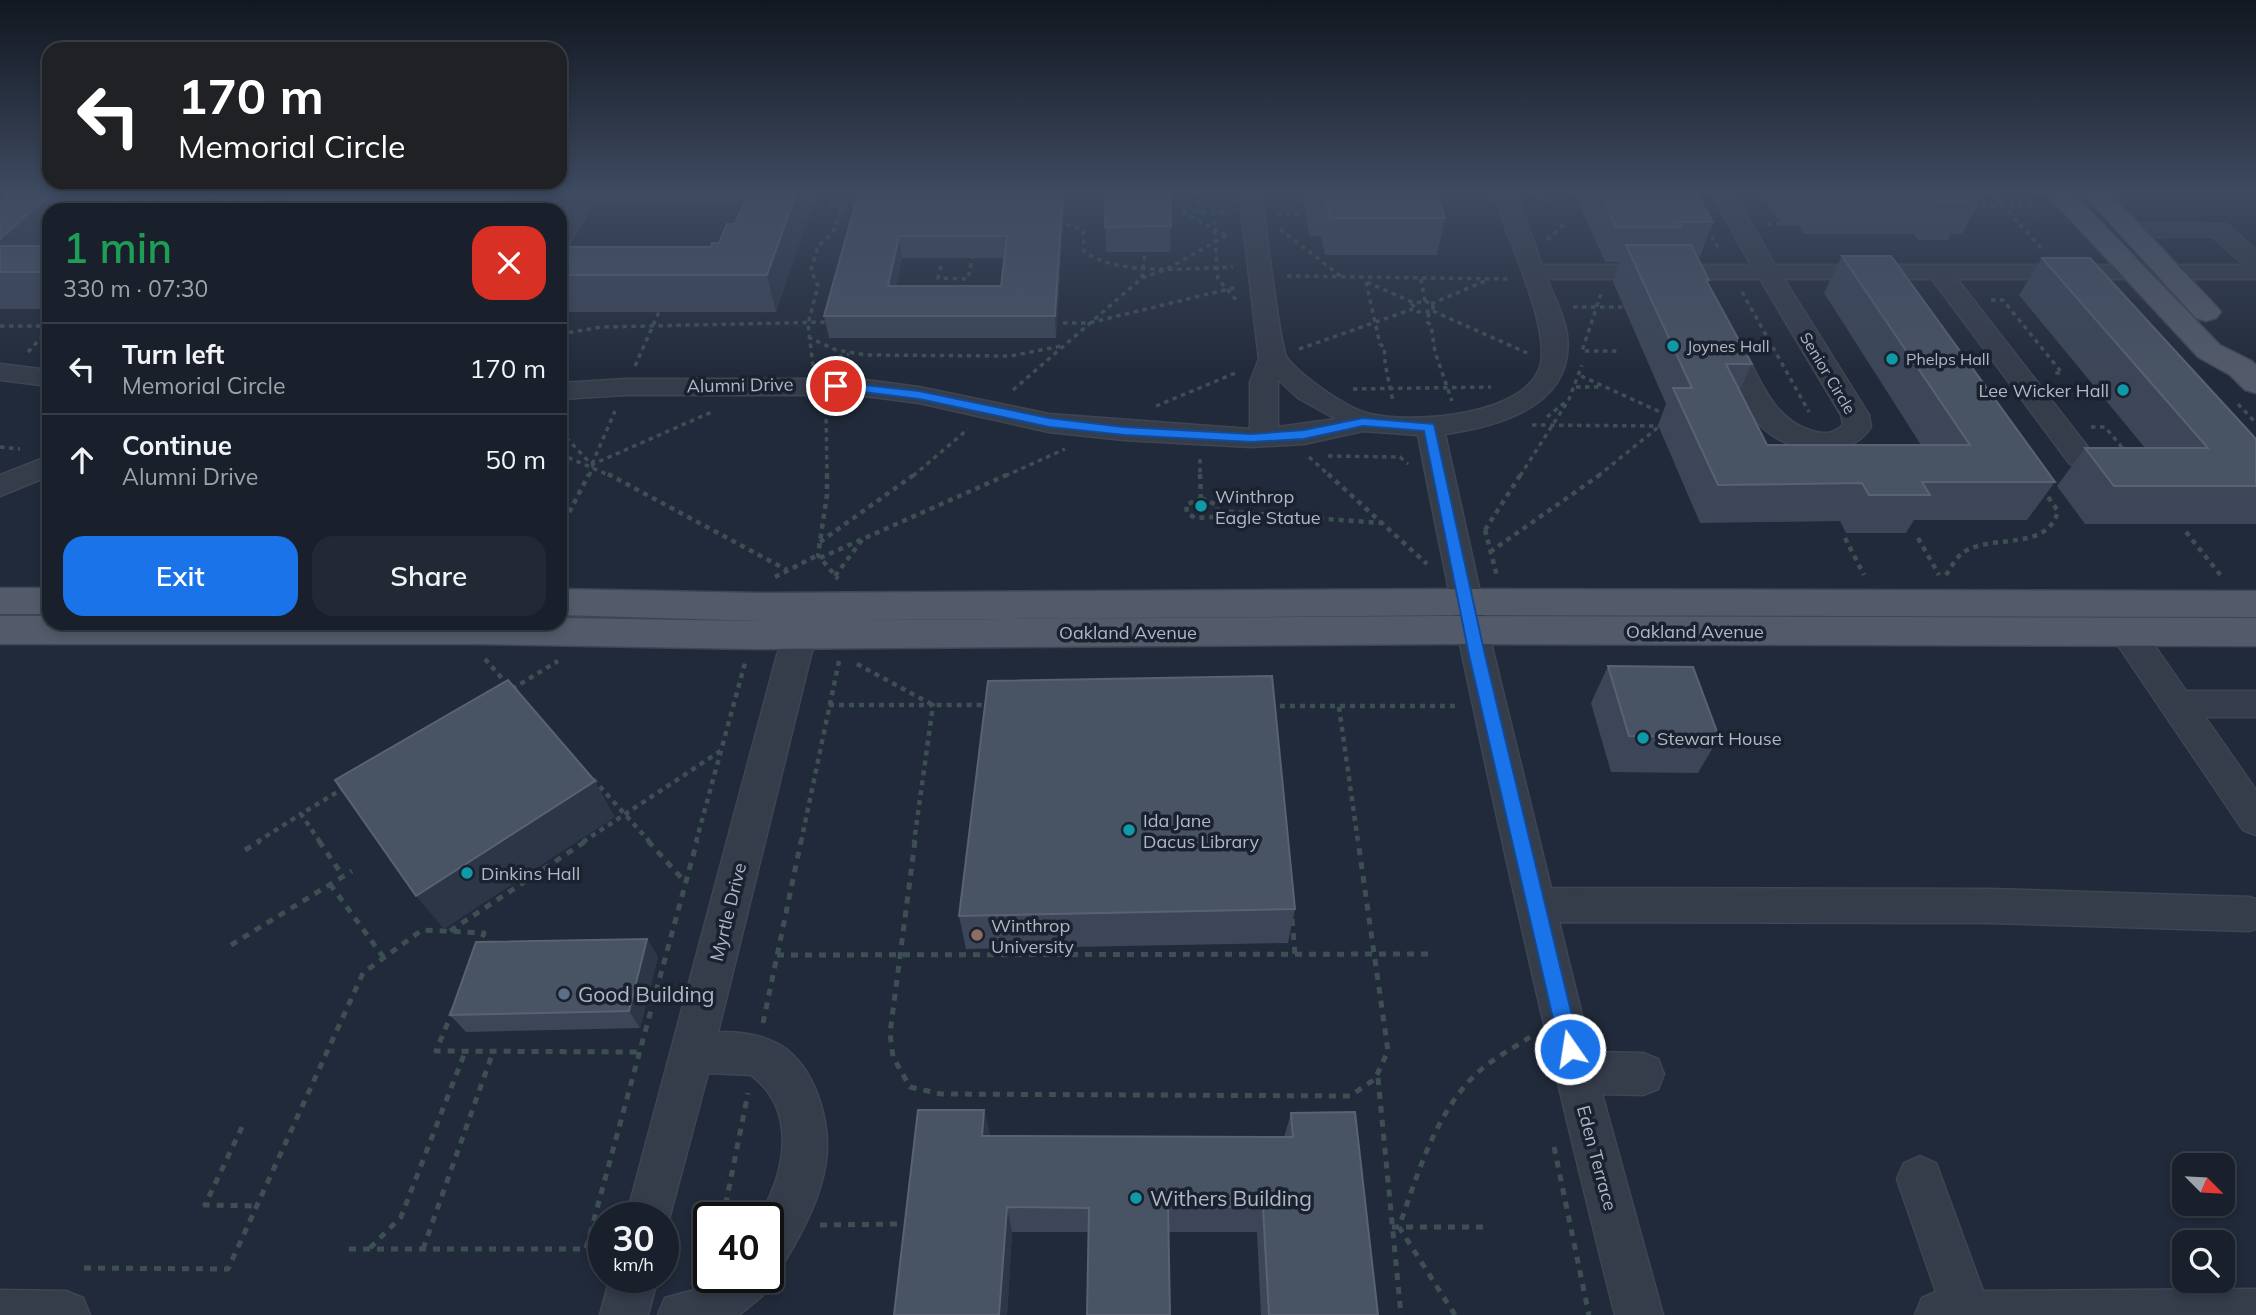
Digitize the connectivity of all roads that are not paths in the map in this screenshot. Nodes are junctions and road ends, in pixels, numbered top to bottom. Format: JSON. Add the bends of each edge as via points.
{"nodes":[{"id":1,"x":1250,"y":252,"type":"edge"},
{"id":2,"x":1516,"y":252,"type":"edge"},
{"id":3,"x":1756,"y":252,"type":"edge"},
{"id":4,"x":2111,"y":252,"type":"edge"},
{"id":5,"x":2153,"y":252,"type":"edge"},
{"id":6,"x":1690,"y":271,"type":"junction"},
{"id":7,"x":1767,"y":271,"type":"junction"},
{"id":8,"x":2170,"y":271,"type":"junction"},
{"id":9,"x":1939,"y":272,"type":"junction"},
{"id":10,"x":2133,"y":272,"type":"junction"},
{"id":11,"x":2256,"y":272,"type":"edge"},
{"id":12,"x":1521,"y":276,"type":"junction"},
{"id":13,"x":1259,"y":364,"type":"junction"},
{"id":14,"x":0,"y":372,"type":"edge"},
{"id":15,"x":42,"y":377,"type":"edge"},
{"id":16,"x":2243,"y":383,"type":"edge"},
{"id":17,"x":567,"y":391,"type":"edge"},
{"id":18,"x":1363,"y":422,"type":"junction"},
{"id":19,"x":1430,"y":427,"type":"junction"},
{"id":20,"x":1258,"y":438,"type":"junction"},
{"id":21,"x":2080,"y":457,"type":"dead end"},
{"id":22,"x":42,"y":468,"type":"edge"},
{"id":23,"x":0,"y":485,"type":"edge"},
{"id":24,"x":2242,"y":595,"type":"edge"},
{"id":25,"x":0,"y":601,"type":"edge"},
{"id":26,"x":42,"y":601,"type":"edge"},
{"id":27,"x":567,"y":603,"type":"edge"},
{"id":28,"x":1469,"y":617,"type":"junction"},
{"id":29,"x":806,"y":620,"type":"junction"},
{"id":30,"x":567,"y":623,"type":"edge"},
{"id":31,"x":42,"y":629,"type":"edge"},
{"id":32,"x":0,"y":630,"type":"edge"},
{"id":33,"x":2127,"y":632,"type":"junction"},
{"id":34,"x":2256,"y":632,"type":"edge"},
{"id":35,"x":2177,"y":704,"type":"junction"},
{"id":36,"x":2256,"y":704,"type":"edge"},
{"id":37,"x":2256,"y":819,"type":"edge"},
{"id":38,"x":1537,"y":905,"type":"junction"},
{"id":39,"x":2249,"y":914,"type":"dead end"},
{"id":40,"x":692,"y":1053,"type":"junction"},
{"id":41,"x":1575,"y":1072,"type":"junction"},
{"id":42,"x":1643,"y":1074,"type":"dead end"},
{"id":43,"x":1920,"y":1179,"type":"dead end"},
{"id":44,"x":653,"y":1202,"type":"edge"},
{"id":45,"x":784,"y":1218,"type":"edge"},
{"id":46,"x":630,"y":1293,"type":"edge"},
{"id":47,"x":728,"y":1293,"type":"edge"},
{"id":48,"x":2256,"y":1313,"type":"edge"},
{"id":49,"x":0,"y":1314,"type":"edge"},
{"id":50,"x":65,"y":1315,"type":"edge"},
{"id":51,"x":624,"y":1315,"type":"edge"},
{"id":52,"x":682,"y":1315,"type":"edge"},
{"id":53,"x":1639,"y":1315,"type":"edge"},
{"id":54,"x":1939,"y":1315,"type":"edge"},
{"id":55,"x":1968,"y":1315,"type":"edge"}],
"edges":[{"from":1,"to":13,"type":"street"},
{"from":2,"to":12,"type":"street"},
{"from":3,"to":7,"type":"street"},
{"from":4,"to":10,"type":"main road"},
{"from":5,"to":8,"type":"main road"},
{"from":6,"to":7,"type":"street","via":[[1728,265]]},
{"from":6,"to":7,"type":"street","name":"Senior Circle","via":[[1771,421],[1819,442],[1851,436],[1857,427],[1855,415]]},
{"from":6,"to":12,"type":"street"},
{"from":7,"to":9,"type":"street"},
{"from":8,"to":10,"type":"street"},
{"from":8,"to":11,"type":"street"},
{"from":8,"to":16,"type":"main road","via":[[2239,348]]},
{"from":9,"to":10,"type":"street"},
{"from":9,"to":21,"type":"street"},
{"from":10,"to":16,"type":"main road"},
{"from":12,"to":19,"type":"street","via":[[1554,333],[1554,364],[1541,387],[1506,410]]},
{"from":13,"to":18,"type":"street"},
{"from":13,"to":20,"type":"street","via":[[1263,382]]},
{"from":14,"to":15,"type":"street"},
{"from":17,"to":20,"type":"street","name":"Alumni Drive","via":[[858,387],[1049,422]]},
{"from":18,"to":19,"type":"street"},
{"from":18,"to":20,"type":"street","name":"Alumni Drive","via":[[1334,430]]},
{"from":19,"to":28,"type":"street","name":"Eden Terrace"},
{"from":22,"to":23,"type":"street"},
{"from":24,"to":28,"type":"main road","name":"Oakland Avenue"},
{"from":25,"to":26,"type":"main road"},
{"from":27,"to":29,"type":"main road","name":"Oakland Avenue"},
{"from":28,"to":29,"type":"main road","name":"Oakland Avenue"},
{"from":28,"to":33,"type":"main road","name":"Oakland Avenue"},
{"from":28,"to":38,"type":"street","name":"Eden Terrace"},
{"from":29,"to":30,"type":"main road","name":"Oakland Avenue"},
{"from":29,"to":40,"type":"street","name":"Myrtle Drive"},
{"from":31,"to":32,"type":"main road","name":"Oakland Avenue"},
{"from":33,"to":34,"type":"main road","name":"Oakland Avenue"},
{"from":33,"to":35,"type":"street"},
{"from":35,"to":36,"type":"street"},
{"from":35,"to":37,"type":"street"},
{"from":38,"to":39,"type":"street","via":[[1990,906]]},
{"from":38,"to":41,"type":"street","name":"Eden Terrace"},
{"from":40,"to":44,"type":"street","name":"Myrtle Drive"},
{"from":40,"to":45,"type":"street","via":[[756,1055],[774,1065],[795,1093],[806,1130],[801,1181]]},
{"from":41,"to":42,"type":"street"},
{"from":41,"to":53,"type":"street","name":"Eden Terrace"},
{"from":43,"to":55,"type":"street"},
{"from":46,"to":51,"type":"street"},
{"from":47,"to":52,"type":"street","via":[[704,1313]]},
{"from":48,"to":55,"type":"street"},
{"from":49,"to":50,"type":"street"},
{"from":54,"to":55,"type":"street"}]}
